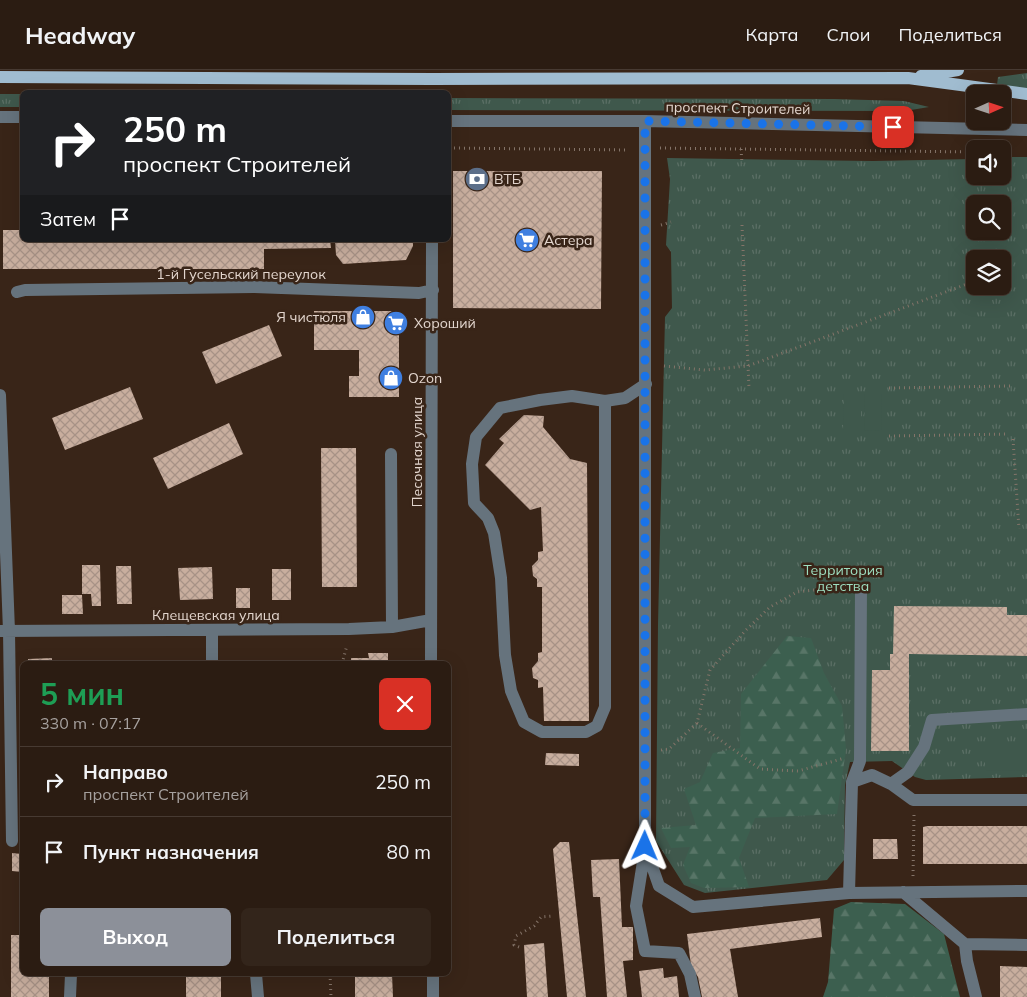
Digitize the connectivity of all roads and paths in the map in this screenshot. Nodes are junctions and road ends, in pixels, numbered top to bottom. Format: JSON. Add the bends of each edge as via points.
{"nodes":[{"id":1,"x":958,"y":70,"type":"edge"},
{"id":2,"x":0,"y":77,"type":"edge"},
{"id":3,"x":908,"y":78,"type":"junction"},
{"id":4,"x":1027,"y":94,"type":"edge"},
{"id":5,"x":0,"y":117,"type":"edge"},
{"id":6,"x":20,"y":117,"type":"edge"},
{"id":7,"x":451,"y":121,"type":"edge"},
{"id":8,"x":645,"y":121,"type":"junction"},
{"id":9,"x":1027,"y":130,"type":"edge"},
{"id":10,"x":451,"y":148,"type":"edge"},
{"id":11,"x":659,"y":148,"type":"dead end"},
{"id":12,"x":742,"y":149,"type":"junction"},
{"id":13,"x":629,"y":150,"type":"dead end"},
{"id":14,"x":966,"y":152,"type":"edge"},
{"id":15,"x":742,"y":164,"type":"dead end"},
{"id":16,"x":742,"y":225,"type":"dead end"},
{"id":17,"x":432,"y":242,"type":"edge"},
{"id":18,"x":966,"y":284,"type":"edge"},
{"id":19,"x":433,"y":290,"type":"junction"},
{"id":20,"x":17,"y":292,"type":"dead end"},
{"id":21,"x":664,"y":366,"type":"dead end"},
{"id":22,"x":748,"y":366,"type":"junction"},
{"id":23,"x":646,"y":384,"type":"junction"},
{"id":24,"x":1011,"y":386,"type":"dead end"},
{"id":25,"x":749,"y":388,"type":"dead end"},
{"id":26,"x":889,"y":388,"type":"dead end"},
{"id":27,"x":0,"y":395,"type":"edge"},
{"id":28,"x":605,"y":401,"type":"junction"},
{"id":29,"x":1008,"y":434,"type":"dead end"},
{"id":30,"x":889,"y":436,"type":"dead end"},
{"id":31,"x":1013,"y":439,"type":"dead end"},
{"id":32,"x":391,"y":454,"type":"dead end"},
{"id":33,"x":1019,"y":528,"type":"dead end"},
{"id":34,"x":856,"y":587,"type":"joint"},
{"id":35,"x":431,"y":620,"type":"junction"},
{"id":36,"x":392,"y":627,"type":"junction"},
{"id":37,"x":212,"y":630,"type":"junction"},
{"id":38,"x":4,"y":631,"type":"edge"},
{"id":39,"x":212,"y":661,"type":"edge"},
{"id":40,"x":432,"y":661,"type":"edge"},
{"id":41,"x":1027,"y":714,"type":"edge"},
{"id":42,"x":697,"y":724,"type":"junction"},
{"id":43,"x":656,"y":751,"type":"dead end"},
{"id":44,"x":860,"y":754,"type":"junction"},
{"id":45,"x":852,"y":782,"type":"junction"},
{"id":46,"x":891,"y":784,"type":"junction"},
{"id":47,"x":914,"y":800,"type":"junction"},
{"id":48,"x":1027,"y":800,"type":"edge"},
{"id":49,"x":12,"y":841,"type":"dead end"},
{"id":50,"x":645,"y":846,"type":"junction"},
{"id":51,"x":913,"y":877,"type":"dead end"},
{"id":52,"x":1027,"y":891,"type":"edge"},
{"id":53,"x":903,"y":892,"type":"junction"},
{"id":54,"x":849,"y":893,"type":"junction"},
{"id":55,"x":552,"y":916,"type":"dead end"},
{"id":56,"x":965,"y":944,"type":"junction"},
{"id":57,"x":1027,"y":945,"type":"edge"},
{"id":58,"x":519,"y":947,"type":"dead end"},
{"id":59,"x":70,"y":976,"type":"edge"},
{"id":60,"x":256,"y":976,"type":"edge"},
{"id":61,"x":330,"y":976,"type":"edge"},
{"id":62,"x":433,"y":976,"type":"edge"},
{"id":63,"x":70,"y":997,"type":"edge"},
{"id":64,"x":258,"y":997,"type":"edge"},
{"id":65,"x":331,"y":997,"type":"edge"},
{"id":66,"x":433,"y":997,"type":"edge"},
{"id":67,"x":695,"y":997,"type":"edge"},
{"id":68,"x":976,"y":997,"type":"edge"}],
"edges":[{"from":1,"to":3,"type":"main road","name":"проспект Строителей"},
{"from":2,"to":3,"type":"main road","name":"проспект Строителей"},
{"from":3,"to":4,"type":"main road","name":"проспект Строителей"},
{"from":5,"to":6,"type":"street"},
{"from":7,"to":8,"type":"street","name":"проспект Строителей"},
{"from":8,"to":9,"type":"street","name":"проспект Строителей"},
{"from":8,"to":23,"type":"street"},
{"from":10,"to":13,"type":"path"},
{"from":11,"to":12,"type":"path"},
{"from":12,"to":14,"type":"path"},
{"from":12,"to":15,"type":"path"},
{"from":16,"to":22,"type":"path"},
{"from":17,"to":19,"type":"street","name":"Песочная улица"},
{"from":18,"to":22,"type":"path"},
{"from":19,"to":20,"type":"street","name":"1-й Гусельский переулок","via":[[419,293],[254,287]]},
{"from":19,"to":35,"type":"street","name":"Песочная улица"},
{"from":21,"to":22,"type":"path","via":[[705,370]]},
{"from":22,"to":25,"type":"path"},
{"from":23,"to":28,"type":"street","via":[[625,398]]},
{"from":23,"to":50,"type":"street"},
{"from":24,"to":26,"type":"path"},
{"from":27,"to":38,"type":"street"},
{"from":28,"to":28,"type":"street","via":[[572,396],[500,408],[476,437],[472,464],[474,503],[488,518],[494,533],[511,692],[524,722],[542,732],[586,732],[596,726],[605,707]]},
{"from":29,"to":30,"type":"path"},
{"from":31,"to":33,"type":"path"},
{"from":32,"to":36,"type":"street"},
{"from":34,"to":42,"type":"path","via":[[797,592],[770,607],[710,670]]},
{"from":34,"to":44,"type":"street"},
{"from":35,"to":36,"type":"street","name":"Клещевская улица"},
{"from":35,"to":40,"type":"street","name":"Песочная улица"},
{"from":36,"to":37,"type":"street","name":"Клещевская улица"},
{"from":37,"to":38,"type":"street","name":"Клещевская улица"},
{"from":37,"to":39,"type":"street"},
{"from":38,"to":49,"type":"street"},
{"from":41,"to":46,"type":"street","via":[[932,720],[924,747],[908,772]]},
{"from":42,"to":43,"type":"path","via":[[669,749]]},
{"from":42,"to":44,"type":"path","via":[[760,770],[798,771]]},
{"from":44,"to":45,"type":"street"},
{"from":45,"to":46,"type":"street","via":[[872,775]]},
{"from":45,"to":54,"type":"street"},
{"from":46,"to":47,"type":"street"},
{"from":47,"to":48,"type":"street"},
{"from":47,"to":51,"type":"path"},
{"from":50,"to":54,"type":"street","via":[[658,886],[693,907]]},
{"from":50,"to":67,"type":"street","via":[[636,906],[645,951],[679,953],[690,974]]},
{"from":52,"to":53,"type":"street"},
{"from":53,"to":54,"type":"street"},
{"from":53,"to":56,"type":"street"},
{"from":55,"to":58,"type":"path","via":[[541,917],[534,926],[516,936],[514,945]]},
{"from":56,"to":57,"type":"street"},
{"from":56,"to":68,"type":"street"},
{"from":59,"to":63,"type":"street"},
{"from":60,"to":64,"type":"street"},
{"from":61,"to":65,"type":"path"},
{"from":62,"to":66,"type":"street"}]}
